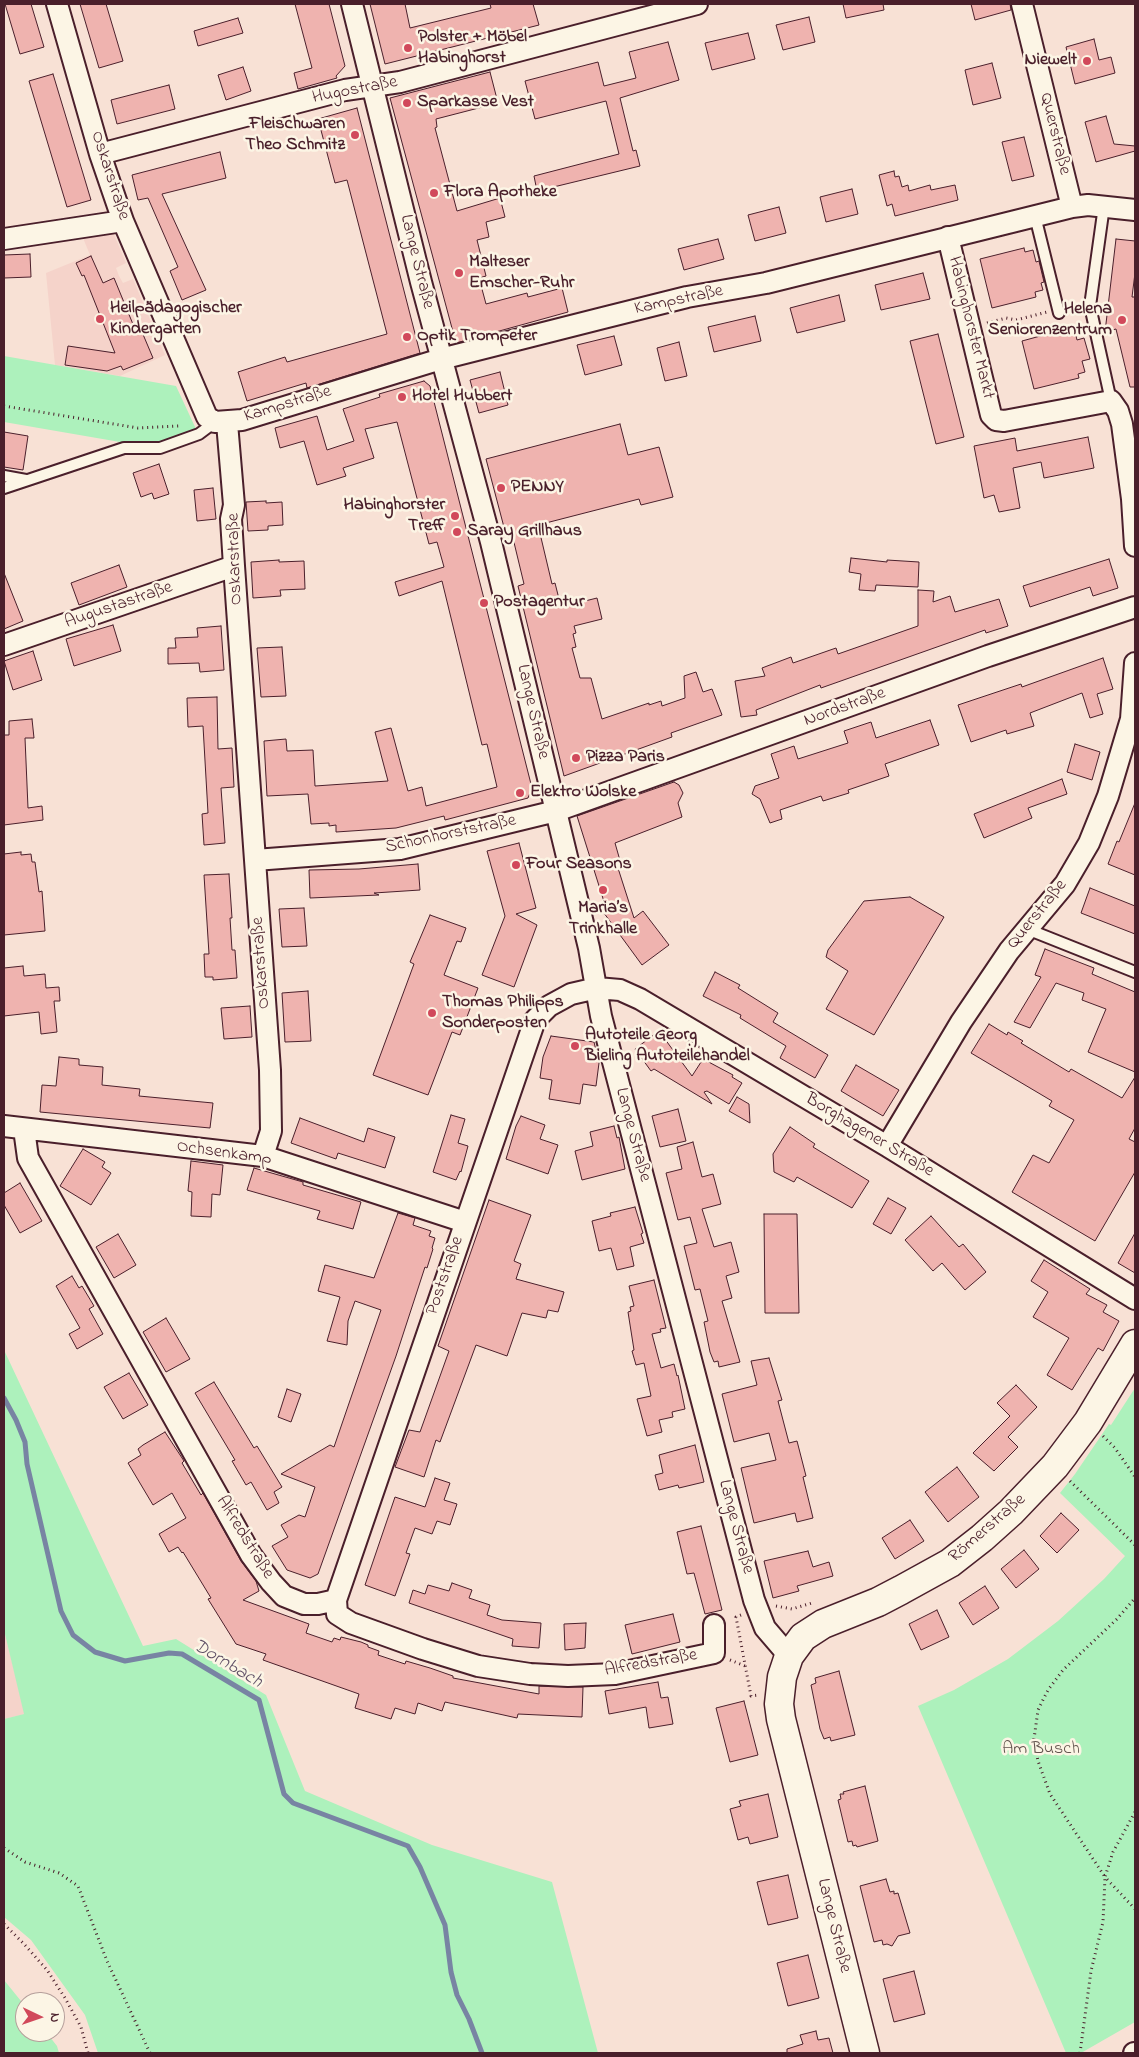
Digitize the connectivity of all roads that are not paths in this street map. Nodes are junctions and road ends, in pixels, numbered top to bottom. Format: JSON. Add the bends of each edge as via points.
{"nodes":[{"id":1,"x":57,"y":4,"type":"edge"},
{"id":2,"x":352,"y":4,"type":"edge"},
{"id":3,"x":697,"y":4,"type":"edge"},
{"id":4,"x":1022,"y":4,"type":"edge"},
{"id":5,"x":373,"y":87,"type":"junction"},
{"id":6,"x":100,"y":154,"type":"junction"},
{"id":7,"x":1104,"y":206,"type":"junction"},
{"id":8,"x":1072,"y":207,"type":"junction"},
{"id":9,"x":1135,"y":210,"type":"edge"},
{"id":10,"x":1035,"y":216,"type":"junction"},
{"id":11,"x":123,"y":222,"type":"junction"},
{"id":12,"x":948,"y":237,"type":"junction"},
{"id":13,"x":4,"y":239,"type":"edge"},
{"id":14,"x":1059,"y":311,"type":"road end"},
{"id":15,"x":441,"y":358,"type":"junction"},
{"id":16,"x":1111,"y":401,"type":"junction"},
{"id":17,"x":216,"y":421,"type":"junction"},
{"id":18,"x":4,"y":476,"type":"edge"},
{"id":19,"x":30,"y":481,"type":"junction"},
{"id":20,"x":4,"y":488,"type":"edge"},
{"id":21,"x":1135,"y":546,"type":"edge"},
{"id":22,"x":234,"y":566,"type":"junction"},
{"id":23,"x":1135,"y":607,"type":"edge"},
{"id":24,"x":4,"y":645,"type":"edge"},
{"id":25,"x":1135,"y":663,"type":"edge"},
{"id":26,"x":556,"y":812,"type":"junction"},
{"id":27,"x":255,"y":860,"type":"junction"},
{"id":28,"x":1027,"y":929,"type":"junction"},
{"id":29,"x":1135,"y":972,"type":"edge"},
{"id":30,"x":597,"y":988,"type":"junction"},
{"id":31,"x":4,"y":1126,"type":"edge"},
{"id":32,"x":24,"y":1129,"type":"junction"},
{"id":33,"x":887,"y":1146,"type":"junction"},
{"id":34,"x":263,"y":1156,"type":"junction"},
{"id":35,"x":465,"y":1222,"type":"junction"},
{"id":36,"x":1135,"y":1299,"type":"edge"},
{"id":37,"x":1135,"y":1344,"type":"edge"},
{"id":38,"x":336,"y":1600,"type":"junction"},
{"id":39,"x":714,"y":1625,"type":"dead end"},
{"id":40,"x":788,"y":1656,"type":"junction"},
{"id":41,"x":865,"y":2053,"type":"edge"}],
"edges":[{"from":1,"to":6,"type":"street","name":"Oskarstraße"},
{"from":2,"to":5,"type":"street","name":"Lange Straße"},
{"from":3,"to":5,"type":"street","name":"Hugostraße"},
{"from":4,"to":8,"type":"street","name":"Querstraße"},
{"from":5,"to":6,"type":"street","name":"Hugostraße","via":[[345,90]]},
{"from":5,"to":15,"type":"street","name":"Lange Straße"},
{"from":6,"to":11,"type":"street","name":"Oskarstraße"},
{"from":7,"to":8,"type":"street","name":"Kampstraße"},
{"from":7,"to":9,"type":"street","name":"Kampstraße"},
{"from":7,"to":16,"type":"lane","via":[[1090,306]]},
{"from":8,"to":10,"type":"street","name":"Kampstraße"},
{"from":10,"to":12,"type":"street","name":"Kampstraße"},
{"from":10,"to":14,"type":"lane"},
{"from":11,"to":13,"type":"street"},
{"from":11,"to":17,"type":"street","name":"Oskarstraße"},
{"from":12,"to":15,"type":"street","name":"Kampstraße"},
{"from":12,"to":16,"type":"street","name":"Habinghorster Markt","via":[[990,415],[1004,421]]},
{"from":15,"to":17,"type":"street","name":"Kampstraße","via":[[242,420]]},
{"from":15,"to":26,"type":"street","name":"Lange Straße","via":[[491,542]]},
{"from":16,"to":21,"type":"street","via":[[1122,424]]},
{"from":17,"to":19,"type":"lane","via":[[199,434],[160,448],[124,448]]},
{"from":17,"to":22,"type":"street","name":"Oskarstraße","via":[[234,505],[231,519]]},
{"from":18,"to":19,"type":"lane"},
{"from":19,"to":20,"type":"lane"},
{"from":22,"to":24,"type":"street","name":"Augustastraße"},
{"from":22,"to":27,"type":"street","name":"Oskarstraße"},
{"from":23,"to":26,"type":"street","name":"Nordstraße","via":[[988,656]]},
{"from":25,"to":28,"type":"street","name":"Querstraße","via":[[1131,719],[1105,804],[1089,843],[1065,884]]},
{"from":26,"to":27,"type":"street","name":"Schonhorststraße","via":[[400,848]]},
{"from":26,"to":30,"type":"street","name":"Lange Straße"},
{"from":27,"to":34,"type":"street","name":"Oskarstraße","via":[[270,1070],[271,1131]]},
{"from":28,"to":29,"type":"lane"},
{"from":28,"to":33,"type":"street","name":"Querstraße","via":[[1009,950],[961,1022]]},
{"from":30,"to":33,"type":"street","name":"Borghagener Straße","via":[[620,990],[640,999]]},
{"from":30,"to":35,"type":"street","name":"Poststraße","via":[[571,994],[549,1006],[535,1020]]},
{"from":30,"to":40,"type":"street","name":"Lange Straße","via":[[600,1010],[757,1611],[765,1628]]},
{"from":31,"to":32,"type":"street","name":"Ochsenkamp"},
{"from":32,"to":34,"type":"street","name":"Ochsenkamp"},
{"from":32,"to":38,"type":"street","name":"Alfredstraße","via":[[28,1158],[251,1555],[284,1596],[304,1604]]},
{"from":33,"to":36,"type":"street","name":"Borghagener Straße"},
{"from":34,"to":35,"type":"street","name":"Ochsenkamp"},
{"from":35,"to":38,"type":"street","name":"Poststraße"},
{"from":37,"to":40,"type":"main road","name":"Römerstraße","via":[[1088,1422],[1055,1466],[1011,1512],[950,1563],[878,1602],[823,1624],[803,1637]]},
{"from":38,"to":39,"type":"street","name":"Alfredstraße","via":[[336,1614],[351,1623],[478,1666],[530,1674],[615,1674],[714,1653]]},
{"from":40,"to":41,"type":"main road","name":"Lange Straße","via":[[782,1677],[781,1719]]}]}
